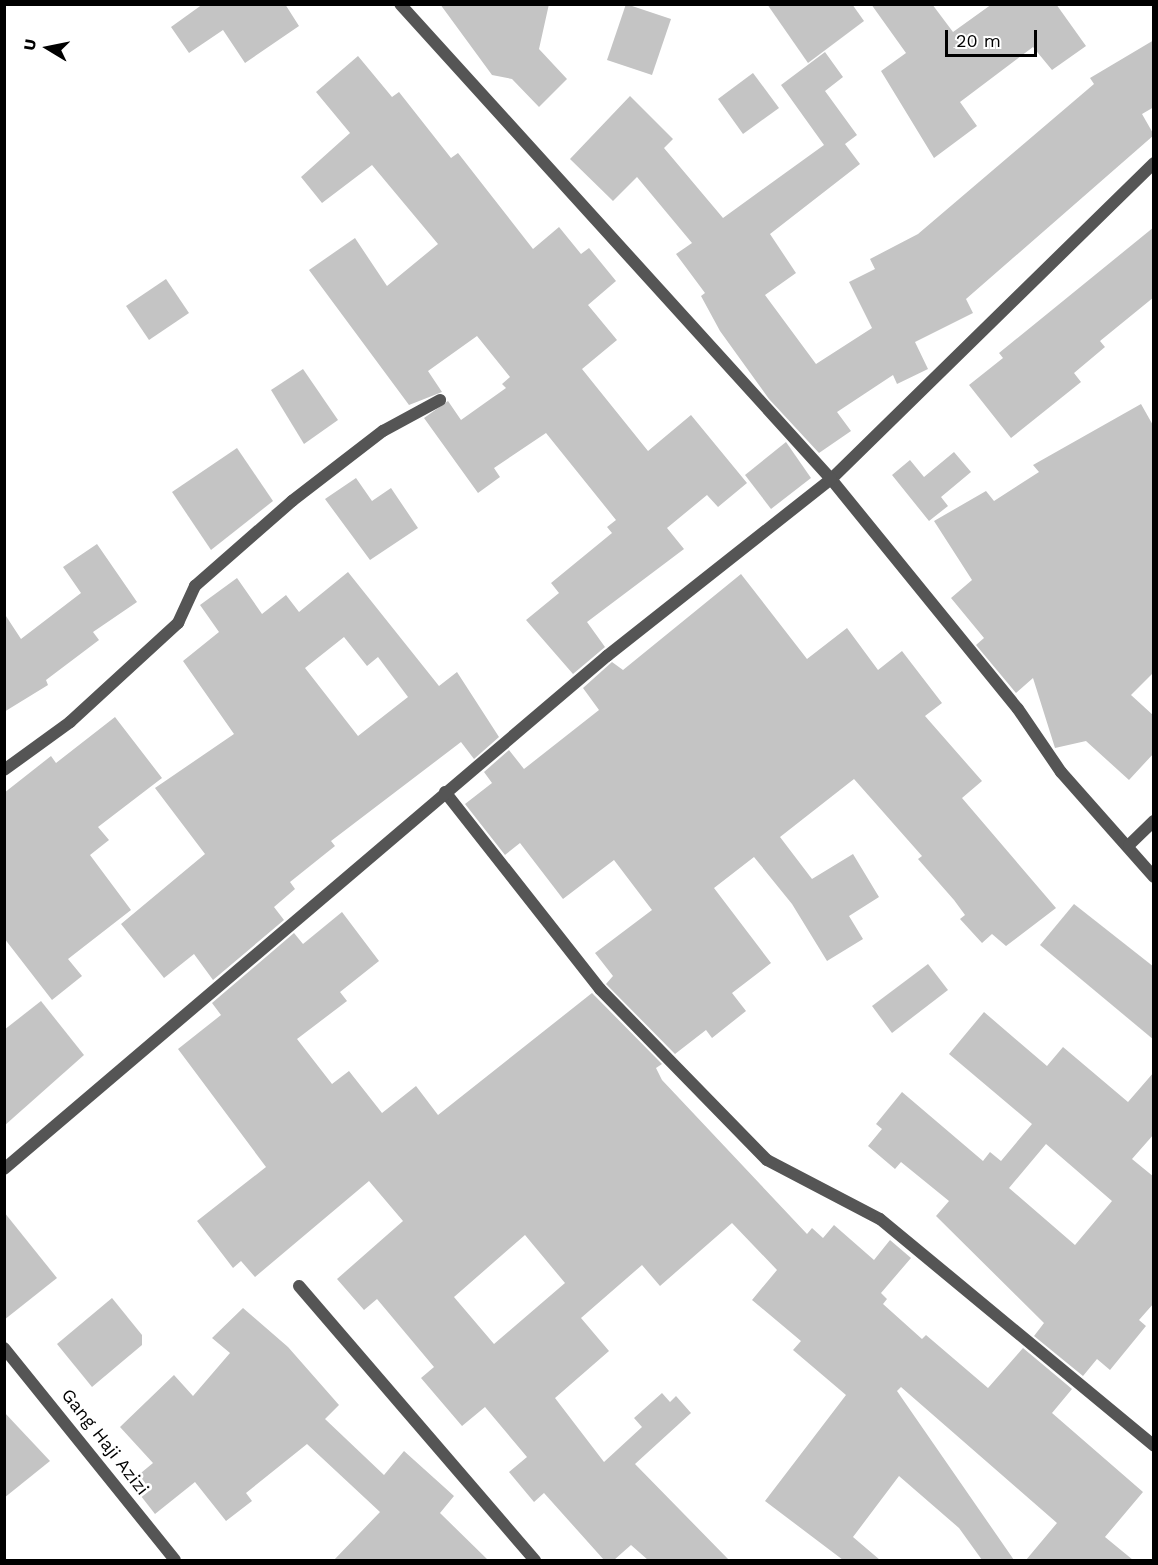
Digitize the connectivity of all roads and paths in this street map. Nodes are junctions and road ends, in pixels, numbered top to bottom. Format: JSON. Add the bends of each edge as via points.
{"nodes":[{"id":1,"x":400,"y":4,"type":"edge"},
{"id":2,"x":1154,"y":163,"type":"edge"},
{"id":3,"x":440,"y":400,"type":"dead end"},
{"id":4,"x":831,"y":479,"type":"junction"},
{"id":5,"x":4,"y":770,"type":"edge"},
{"id":6,"x":445,"y":792,"type":"junction"},
{"id":7,"x":1154,"y":821,"type":"edge"},
{"id":8,"x":1129,"y":846,"type":"junction"},
{"id":9,"x":1154,"y":877,"type":"edge"},
{"id":10,"x":4,"y":1169,"type":"edge"},
{"id":11,"x":299,"y":1286,"type":"dead end"},
{"id":12,"x":4,"y":1348,"type":"edge"},
{"id":13,"x":1154,"y":1446,"type":"edge"},
{"id":14,"x":175,"y":1560,"type":"edge"},
{"id":15,"x":535,"y":1560,"type":"edge"}],
"edges":[{"from":1,"to":4,"type":"street"},
{"from":2,"to":4,"type":"street"},
{"from":3,"to":5,"type":"street","via":[[383,431],[292,501],[195,586],[178,623],[70,722]]},
{"from":4,"to":6,"type":"street"},
{"from":4,"to":8,"type":"street","via":[[1018,709],[1061,772]]},
{"from":6,"to":10,"type":"street"},
{"from":6,"to":13,"type":"street","via":[[600,989],[767,1160],[880,1219]]},
{"from":7,"to":8,"type":"street"},
{"from":8,"to":9,"type":"street"},
{"from":11,"to":15,"type":"street"},
{"from":12,"to":14,"type":"street","name":"Gang Haji Azizi"}]}
